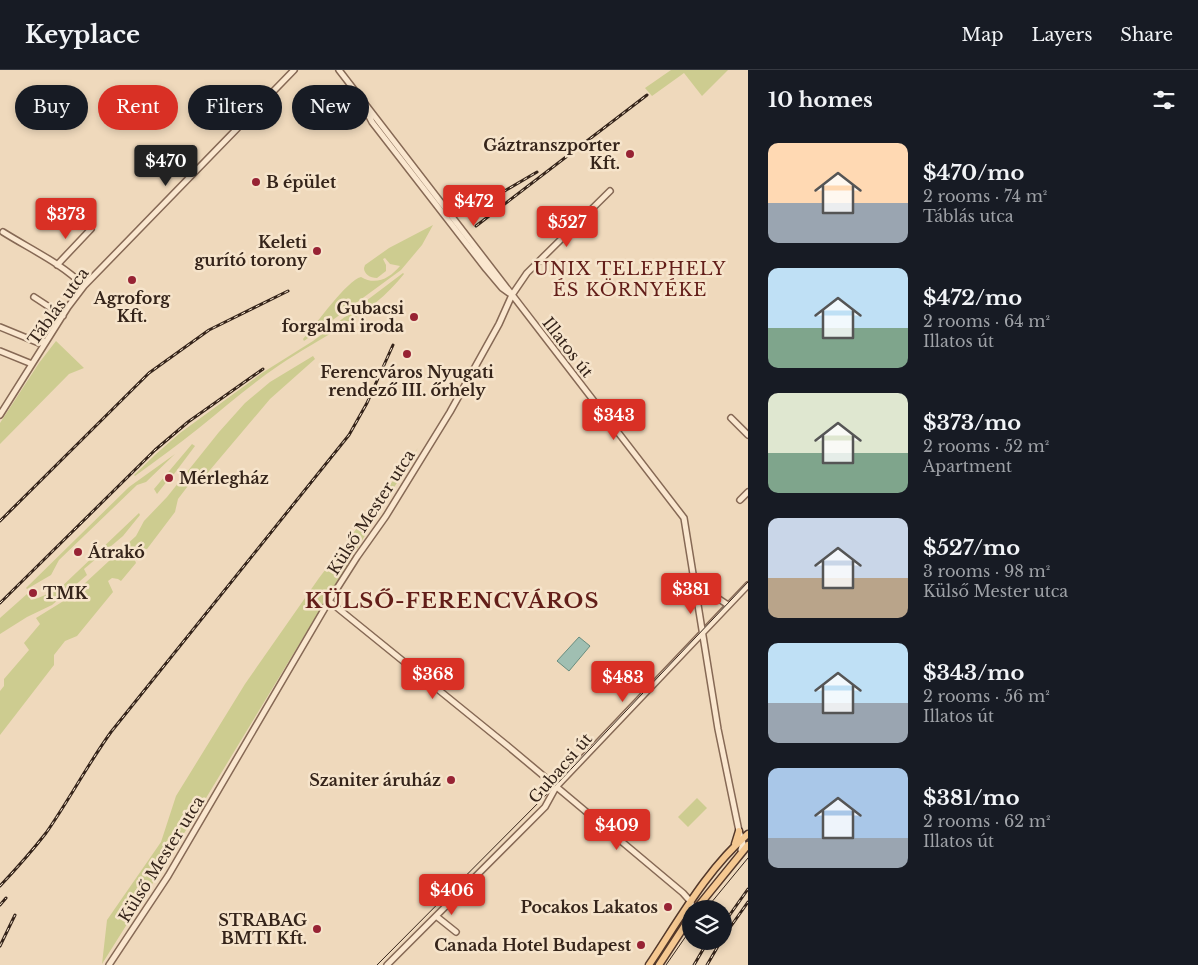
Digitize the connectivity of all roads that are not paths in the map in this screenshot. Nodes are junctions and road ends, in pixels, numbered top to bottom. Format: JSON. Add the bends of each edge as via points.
{"nodes":[{"id":1,"x":294,"y":70,"type":"edge"},
{"id":2,"x":339,"y":70,"type":"edge"},
{"id":3,"x":610,"y":191,"type":"dead end"},
{"id":4,"x":90,"y":230,"type":"dead end"},
{"id":5,"x":3,"y":232,"type":"dead end"},
{"id":6,"x":57,"y":265,"type":"junction"},
{"id":7,"x":84,"y":286,"type":"junction"},
{"id":8,"x":512,"y":295,"type":"junction"},
{"id":9,"x":34,"y":297,"type":"dead end"},
{"id":10,"x":63,"y":316,"type":"junction"},
{"id":11,"x":0,"y":327,"type":"edge"},
{"id":12,"x":46,"y":341,"type":"junction"},
{"id":13,"x":0,"y":351,"type":"edge"},
{"id":14,"x":32,"y":364,"type":"junction"},
{"id":15,"x":0,"y":415,"type":"edge"},
{"id":16,"x":731,"y":418,"type":"dead end"},
{"id":17,"x":748,"y":435,"type":"edge"},
{"id":18,"x":748,"y":492,"type":"edge"},
{"id":19,"x":740,"y":500,"type":"dead end"},
{"id":20,"x":748,"y":585,"type":"edge"},
{"id":21,"x":698,"y":595,"type":"junction"},
{"id":22,"x":329,"y":601,"type":"junction"},
{"id":23,"x":728,"y":605,"type":"junction"},
{"id":24,"x":703,"y":631,"type":"junction"},
{"id":25,"x":556,"y":787,"type":"junction"},
{"id":26,"x":739,"y":832,"type":"junction"},
{"id":27,"x":746,"y":836,"type":"edge"},
{"id":28,"x":748,"y":846,"type":"edge"},
{"id":29,"x":733,"y":848,"type":"junction"},
{"id":30,"x":738,"y":855,"type":"junction"},
{"id":31,"x":704,"y":898,"type":"joint"},
{"id":32,"x":689,"y":900,"type":"edge"},
{"id":33,"x":696,"y":900,"type":"edge"},
{"id":34,"x":701,"y":900,"type":"edge"},
{"id":35,"x":436,"y":916,"type":"junction"},
{"id":36,"x":682,"y":920,"type":"edge"},
{"id":37,"x":682,"y":930,"type":"edge"},
{"id":38,"x":456,"y":932,"type":"dead end"},
{"id":39,"x":109,"y":965,"type":"edge"},
{"id":40,"x":388,"y":965,"type":"edge"},
{"id":41,"x":649,"y":965,"type":"edge"},
{"id":42,"x":659,"y":965,"type":"edge"}],
"edges":[{"from":1,"to":7,"type":"street","name":"Táblás utca"},
{"from":2,"to":8,"type":"street","name":"Illatos út"},
{"from":3,"to":8,"type":"street","name":"Külső Mester utca","via":[[527,273]]},
{"from":4,"to":6,"type":"street"},
{"from":5,"to":6,"type":"street"},
{"from":6,"to":7,"type":"street"},
{"from":7,"to":10,"type":"street","name":"Táblás utca"},
{"from":8,"to":21,"type":"street","name":"Illatos út","via":[[681,513],[687,525]]},
{"from":8,"to":22,"type":"street","name":"Külső Mester utca","via":[[450,412]]},
{"from":9,"to":10,"type":"street"},
{"from":10,"to":12,"type":"street","name":"Táblás utca"},
{"from":11,"to":12,"type":"street","via":[[39,343]]},
{"from":12,"to":14,"type":"street","name":"Táblás utca"},
{"from":13,"to":14,"type":"street"},
{"from":14,"to":15,"type":"street","name":"Táblás utca"},
{"from":16,"to":17,"type":"street"},
{"from":18,"to":19,"type":"street"},
{"from":20,"to":23,"type":"street","name":"Gubacsi út"},
{"from":21,"to":23,"type":"street","via":[[716,597]]},
{"from":21,"to":24,"type":"street","name":"Illatos út"},
{"from":22,"to":25,"type":"street"},
{"from":22,"to":39,"type":"street","name":"Külső Mester utca","via":[[168,876]]},
{"from":23,"to":24,"type":"street","name":"Gubacsi út"},
{"from":24,"to":25,"type":"street","name":"Gubacsi út"},
{"from":24,"to":26,"type":"street","name":"Illatos út","via":[[718,729]]},
{"from":25,"to":32,"type":"street"},
{"from":25,"to":35,"type":"street","name":"Gubacsi út","via":[[545,807]]},
{"from":26,"to":27,"type":"street","name":"Illatos út"},
{"from":26,"to":29,"type":"main road"},
{"from":27,"to":29,"type":"main road"},
{"from":27,"to":30,"type":"street"},
{"from":28,"to":30,"type":"main road"},
{"from":29,"to":33,"type":"main road","via":[[713,871]]},
{"from":30,"to":31,"type":"main road"},
{"from":31,"to":34,"type":"street"},
{"from":35,"to":38,"type":"street"},
{"from":35,"to":40,"type":"street","name":"Gubacsi út"},
{"from":36,"to":41,"type":"main road"},
{"from":37,"to":42,"type":"main road"}]}
